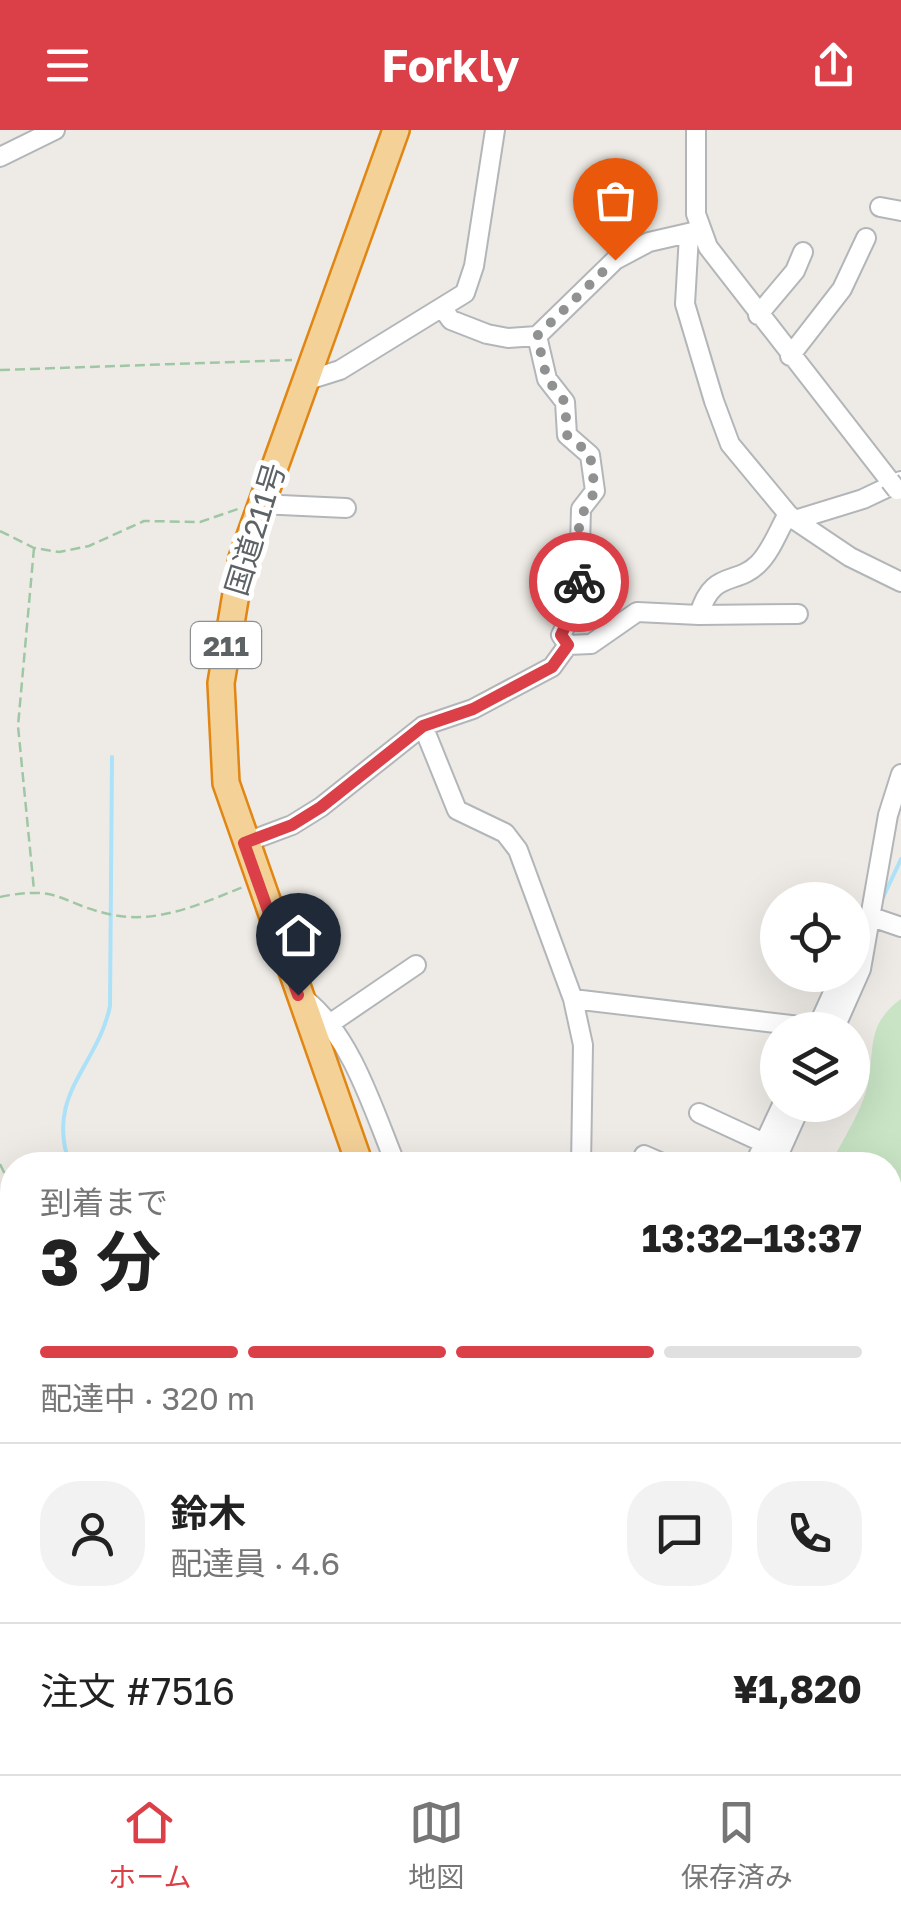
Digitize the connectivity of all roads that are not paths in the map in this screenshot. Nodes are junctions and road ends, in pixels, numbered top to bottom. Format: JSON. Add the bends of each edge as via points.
{"nodes":[{"id":1,"x":55,"y":130,"type":"edge"},
{"id":2,"x":396,"y":130,"type":"edge"},
{"id":3,"x":495,"y":130,"type":"edge"},
{"id":4,"x":696,"y":130,"type":"edge"},
{"id":5,"x":0,"y":157,"type":"edge"},
{"id":6,"x":880,"y":207,"type":"dead end"},
{"id":7,"x":901,"y":210,"type":"edge"},
{"id":8,"x":695,"y":232,"type":"junction"},
{"id":9,"x":866,"y":238,"type":"dead end"},
{"id":10,"x":804,"y":252,"type":"dead end"},
{"id":11,"x":443,"y":309,"type":"junction"},
{"id":12,"x":758,"y":315,"type":"junction"},
{"id":13,"x":537,"y":336,"type":"junction"},
{"id":14,"x":790,"y":356,"type":"junction"},
{"id":15,"x":309,"y":370,"type":"junction"},
{"id":16,"x":897,"y":487,"type":"edge"},
{"id":17,"x":259,"y":504,"type":"junction"},
{"id":18,"x":346,"y":508,"type":"dead end"},
{"id":19,"x":791,"y":517,"type":"junction"},
{"id":20,"x":901,"y":582,"type":"edge"},
{"id":21,"x":798,"y":614,"type":"dead end"},
{"id":22,"x":699,"y":615,"type":"junction"},
{"id":23,"x":568,"y":645,"type":"junction"},
{"id":24,"x":423,"y":726,"type":"junction"},
{"id":25,"x":901,"y":774,"type":"edge"},
{"id":26,"x":244,"y":843,"type":"junction"},
{"id":27,"x":870,"y":919,"type":"edge"},
{"id":28,"x":870,"y":925,"type":"edge"},
{"id":29,"x":901,"y":926,"type":"edge"},
{"id":30,"x":416,"y":966,"type":"dead end"},
{"id":31,"x":298,"y":995,"type":"junction"},
{"id":32,"x":573,"y":999,"type":"junction"},
{"id":33,"x":760,"y":1022,"type":"edge"},
{"id":34,"x":328,"y":1024,"type":"junction"},
{"id":35,"x":699,"y":1113,"type":"dead end"},
{"id":36,"x":774,"y":1122,"type":"edge"},
{"id":37,"x":793,"y":1122,"type":"edge"},
{"id":38,"x":764,"y":1143,"type":"junction"},
{"id":39,"x":355,"y":1152,"type":"edge"},
{"id":40,"x":391,"y":1152,"type":"edge"},
{"id":41,"x":582,"y":1152,"type":"edge"},
{"id":42,"x":760,"y":1152,"type":"edge"},
{"id":43,"x":780,"y":1152,"type":"edge"}],
"edges":[{"from":1,"to":5,"type":"street"},
{"from":2,"to":15,"type":"highway","name":"国道211号","number":"211"},
{"from":3,"to":11,"type":"street","via":[[470,282]]},
{"from":4,"to":8,"type":"street"},
{"from":6,"to":7,"type":"street"},
{"from":8,"to":12,"type":"street"},
{"from":8,"to":13,"type":"street","via":[[649,242],[615,260]]},
{"from":8,"to":19,"type":"street","via":[[685,304],[714,401],[730,444]]},
{"from":9,"to":14,"type":"street","via":[[842,289]]},
{"from":10,"to":12,"type":"street"},
{"from":11,"to":13,"type":"street","via":[[451,320],[488,334]]},
{"from":11,"to":15,"type":"street","via":[[340,370]]},
{"from":12,"to":14,"type":"street"},
{"from":13,"to":23,"type":"street","via":[[547,379],[565,402],[567,435],[590,454],[595,491],[579,520],[579,582],[561,635]]},
{"from":14,"to":16,"type":"street"},
{"from":15,"to":17,"type":"highway","name":"国道211号","number":"211"},
{"from":16,"to":19,"type":"street"},
{"from":17,"to":18,"type":"street"},
{"from":17,"to":26,"type":"highway","name":"国道211号","number":"211","via":[[233,594],[221,683],[226,783]]},
{"from":19,"to":20,"type":"street"},
{"from":19,"to":22,"type":"street","via":[[756,567],[724,579],[707,594]]},
{"from":21,"to":22,"type":"street"},
{"from":22,"to":23,"type":"street","via":[[637,612],[591,644]]},
{"from":23,"to":24,"type":"street","via":[[552,667],[473,709]]},
{"from":24,"to":26,"type":"street","via":[[321,807]]},
{"from":24,"to":32,"type":"street","via":[[458,810],[505,833],[518,850]]},
{"from":25,"to":27,"type":"street"},
{"from":26,"to":31,"type":"highway","name":"国道211号","number":"211"},
{"from":28,"to":29,"type":"street"},
{"from":30,"to":34,"type":"street"},
{"from":31,"to":34,"type":"street"},
{"from":31,"to":39,"type":"highway","name":"国道211号","number":"211"},
{"from":32,"to":33,"type":"street"},
{"from":32,"to":41,"type":"street","via":[[583,1045]]},
{"from":34,"to":40,"type":"street"},
{"from":35,"to":38,"type":"street"},
{"from":36,"to":38,"type":"street"},
{"from":37,"to":43,"type":"street"},
{"from":38,"to":42,"type":"street"}]}
